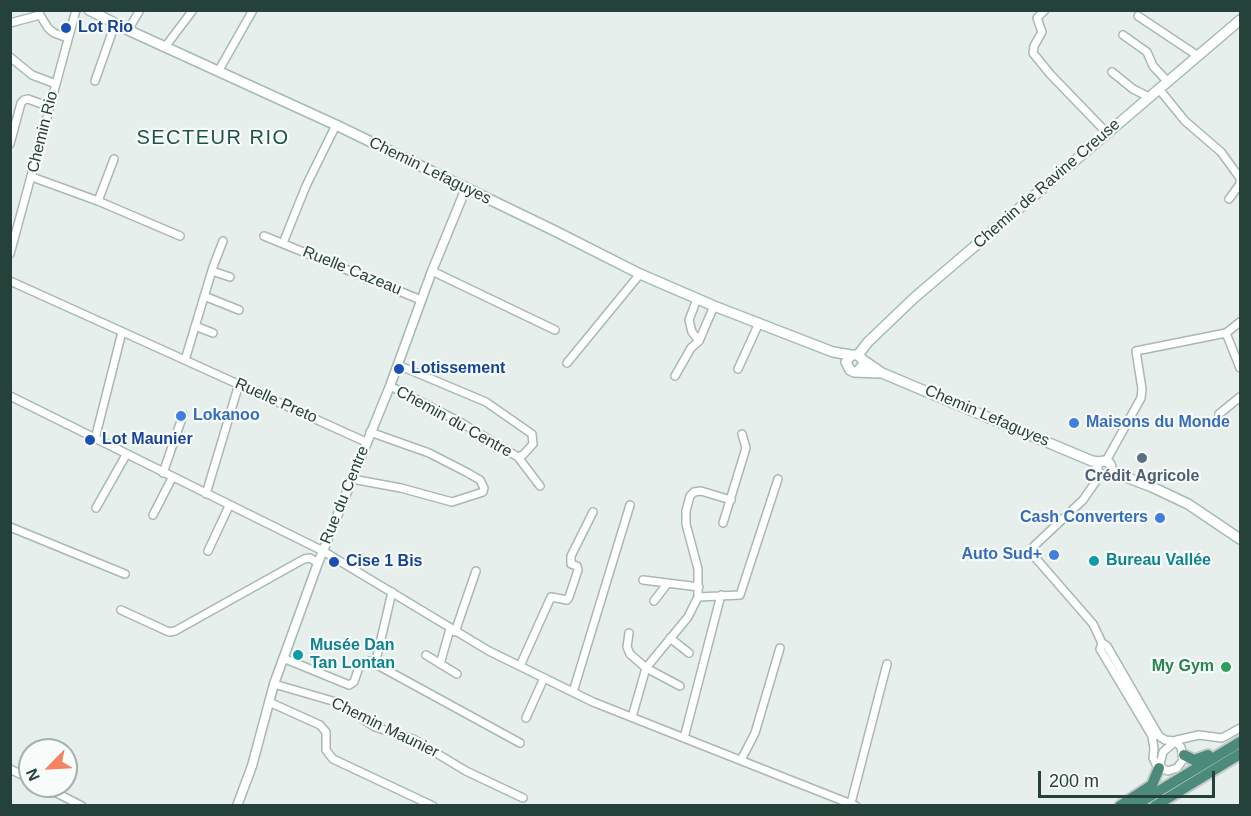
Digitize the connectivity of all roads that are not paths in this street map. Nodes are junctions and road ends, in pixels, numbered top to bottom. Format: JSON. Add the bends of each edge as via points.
{"nodes":[{"id":1,"x":76,"y":10,"type":"edge"},
{"id":2,"x":89,"y":10,"type":"edge"},
{"id":3,"x":140,"y":10,"type":"edge"},
{"id":4,"x":193,"y":10,"type":"edge"},
{"id":5,"x":253,"y":10,"type":"edge"},
{"id":6,"x":1045,"y":10,"type":"edge"},
{"id":7,"x":40,"y":13,"type":"edge"},
{"id":8,"x":1138,"y":16,"type":"dead end"},
{"id":9,"x":1240,"y":20,"type":"edge"},
{"id":10,"x":10,"y":23,"type":"edge"},
{"id":11,"x":115,"y":24,"type":"junction"},
{"id":12,"x":128,"y":30,"type":"junction"},
{"id":13,"x":1123,"y":35,"type":"dead end"},
{"id":14,"x":68,"y":38,"type":"junction"},
{"id":15,"x":165,"y":47,"type":"junction"},
{"id":16,"x":1198,"y":56,"type":"junction"},
{"id":17,"x":10,"y":57,"type":"edge"},
{"id":18,"x":219,"y":70,"type":"junction"},
{"id":19,"x":1112,"y":72,"type":"dead end"},
{"id":20,"x":95,"y":81,"type":"dead end"},
{"id":21,"x":1167,"y":81,"type":"junction"},
{"id":22,"x":56,"y":84,"type":"junction"},
{"id":23,"x":1159,"y":89,"type":"junction"},
{"id":24,"x":1149,"y":97,"type":"junction"},
{"id":25,"x":50,"y":107,"type":"junction"},
{"id":26,"x":336,"y":125,"type":"junction"},
{"id":27,"x":1107,"y":133,"type":"junction"},
{"id":28,"x":10,"y":144,"type":"edge"},
{"id":29,"x":114,"y":159,"type":"dead end"},
{"id":30,"x":32,"y":177,"type":"junction"},
{"id":31,"x":1240,"y":183,"type":"edge"},
{"id":32,"x":466,"y":188,"type":"junction"},
{"id":33,"x":1229,"y":199,"type":"dead end"},
{"id":34,"x":98,"y":201,"type":"junction"},
{"id":35,"x":180,"y":236,"type":"dead end"},
{"id":36,"x":264,"y":236,"type":"dead end"},
{"id":37,"x":223,"y":241,"type":"dead end"},
{"id":38,"x":283,"y":243,"type":"junction"},
{"id":39,"x":10,"y":254,"type":"edge"},
{"id":40,"x":212,"y":271,"type":"junction"},
{"id":41,"x":432,"y":271,"type":"junction"},
{"id":42,"x":640,"y":274,"type":"junction"},
{"id":43,"x":230,"y":277,"type":"dead end"},
{"id":44,"x":10,"y":281,"type":"edge"},
{"id":45,"x":204,"y":296,"type":"junction"},
{"id":46,"x":697,"y":299,"type":"junction"},
{"id":47,"x":421,"y":300,"type":"junction"},
{"id":48,"x":714,"y":306,"type":"junction"},
{"id":49,"x":239,"y":310,"type":"dead end"},
{"id":50,"x":1240,"y":322,"type":"edge"},
{"id":51,"x":759,"y":323,"type":"junction"},
{"id":52,"x":195,"y":326,"type":"junction"},
{"id":53,"x":555,"y":330,"type":"dead end"},
{"id":54,"x":122,"y":332,"type":"junction"},
{"id":55,"x":213,"y":333,"type":"dead end"},
{"id":56,"x":1226,"y":333,"type":"junction"},
{"id":57,"x":699,"y":341,"type":"junction"},
{"id":58,"x":833,"y":352,"type":"junction"},
{"id":59,"x":858,"y":356,"type":"junction"},
{"id":60,"x":185,"y":360,"type":"junction"},
{"id":61,"x":567,"y":363,"type":"dead end"},
{"id":62,"x":398,"y":364,"type":"junction"},
{"id":63,"x":847,"y":367,"type":"junction"},
{"id":64,"x":1240,"y":368,"type":"edge"},
{"id":65,"x":738,"y":369,"type":"dead end"},
{"id":66,"x":858,"y":371,"type":"junction"},
{"id":67,"x":882,"y":373,"type":"junction"},
{"id":68,"x":675,"y":376,"type":"dead end"},
{"id":69,"x":239,"y":384,"type":"junction"},
{"id":70,"x":390,"y":386,"type":"junction"},
{"id":71,"x":10,"y":396,"type":"edge"},
{"id":72,"x":1240,"y":397,"type":"edge"},
{"id":73,"x":1219,"y":414,"type":"dead end"},
{"id":74,"x":183,"y":415,"type":"dead end"},
{"id":75,"x":370,"y":432,"type":"junction"},
{"id":76,"x":742,"y":434,"type":"dead end"},
{"id":77,"x":95,"y":439,"type":"junction"},
{"id":78,"x":366,"y":442,"type":"junction"},
{"id":79,"x":126,"y":455,"type":"junction"},
{"id":80,"x":518,"y":457,"type":"junction"},
{"id":81,"x":1101,"y":466,"type":"junction"},
{"id":82,"x":163,"y":473,"type":"junction"},
{"id":83,"x":172,"y":478,"type":"junction"},
{"id":84,"x":352,"y":478,"type":"junction"},
{"id":85,"x":778,"y":479,"type":"dead end"},
{"id":86,"x":540,"y":486,"type":"dead end"},
{"id":87,"x":206,"y":494,"type":"junction"},
{"id":88,"x":731,"y":500,"type":"junction"},
{"id":89,"x":630,"y":505,"type":"dead end"},
{"id":90,"x":229,"y":506,"type":"junction"},
{"id":91,"x":96,"y":508,"type":"dead end"},
{"id":92,"x":593,"y":512,"type":"dead end"},
{"id":93,"x":153,"y":514,"type":"dead end"},
{"id":94,"x":723,"y":523,"type":"dead end"},
{"id":95,"x":10,"y":526,"type":"edge"},
{"id":96,"x":1240,"y":539,"type":"edge"},
{"id":97,"x":208,"y":551,"type":"dead end"},
{"id":98,"x":323,"y":551,"type":"junction"},
{"id":99,"x":318,"y":563,"type":"junction"},
{"id":100,"x":476,"y":572,"type":"dead end"},
{"id":101,"x":125,"y":574,"type":"dead end"},
{"id":102,"x":643,"y":580,"type":"dead end"},
{"id":103,"x":667,"y":584,"type":"junction"},
{"id":104,"x":699,"y":587,"type":"junction"},
{"id":105,"x":392,"y":592,"type":"junction"},
{"id":106,"x":721,"y":595,"type":"junction"},
{"id":107,"x":698,"y":597,"type":"junction"},
{"id":108,"x":654,"y":601,"type":"dead end"},
{"id":109,"x":121,"y":610,"type":"dead end"},
{"id":110,"x":453,"y":630,"type":"junction"},
{"id":111,"x":629,"y":633,"type":"dead end"},
{"id":112,"x":670,"y":638,"type":"junction"},
{"id":113,"x":1102,"y":643,"type":"junction"},
{"id":114,"x":780,"y":648,"type":"dead end"},
{"id":115,"x":689,"y":652,"type":"dead end"},
{"id":116,"x":426,"y":655,"type":"dead end"},
{"id":117,"x":377,"y":656,"type":"dead end"},
{"id":118,"x":283,"y":658,"type":"junction"},
{"id":119,"x":440,"y":664,"type":"junction"},
{"id":120,"x":887,"y":664,"type":"dead end"},
{"id":121,"x":520,"y":666,"type":"junction"},
{"id":122,"x":646,"y":668,"type":"junction"},
{"id":123,"x":457,"y":674,"type":"dead end"},
{"id":124,"x":544,"y":678,"type":"junction"},
{"id":125,"x":274,"y":684,"type":"junction"},
{"id":126,"x":680,"y":686,"type":"dead end"},
{"id":127,"x":573,"y":692,"type":"junction"},
{"id":128,"x":269,"y":702,"type":"junction"},
{"id":129,"x":632,"y":717,"type":"junction"},
{"id":130,"x":526,"y":718,"type":"dead end"},
{"id":131,"x":1240,"y":728,"type":"edge"},
{"id":132,"x":684,"y":738,"type":"junction"},
{"id":133,"x":1166,"y":740,"type":"junction"},
{"id":134,"x":1175,"y":741,"type":"junction"},
{"id":135,"x":1240,"y":741,"type":"edge"},
{"id":136,"x":520,"y":744,"type":"dead end"},
{"id":137,"x":1154,"y":749,"type":"junction"},
{"id":138,"x":1240,"y":754,"type":"edge"},
{"id":139,"x":1184,"y":755,"type":"junction"},
{"id":140,"x":741,"y":760,"type":"junction"},
{"id":141,"x":1240,"y":764,"type":"edge"},
{"id":142,"x":1159,"y":768,"type":"junction"},
{"id":143,"x":833,"y":796,"type":"junction"},
{"id":144,"x":67,"y":798,"type":"edge"},
{"id":145,"x":524,"y":798,"type":"dead end"},
{"id":146,"x":853,"y":804,"type":"edge"},
{"id":147,"x":239,"y":805,"type":"edge"},
{"id":148,"x":82,"y":806,"type":"edge"},
{"id":149,"x":433,"y":806,"type":"edge"},
{"id":150,"x":831,"y":806,"type":"edge"},
{"id":151,"x":1120,"y":806,"type":"edge"},
{"id":152,"x":1134,"y":806,"type":"edge"},
{"id":153,"x":1155,"y":806,"type":"edge"}],
"edges":[{"from":1,"to":14,"type":"street","name":"Chemin Rio"},
{"from":2,"to":11,"type":"main road","name":"Chemin Lefaguyes"},
{"from":3,"to":12,"type":"street"},
{"from":4,"to":15,"type":"street"},
{"from":5,"to":18,"type":"street"},
{"from":6,"to":27,"type":"street","via":[[1037,18],[1042,32],[1033,53]]},
{"from":7,"to":10,"type":"street"},
{"from":7,"to":14,"type":"street","via":[[48,28]]},
{"from":8,"to":16,"type":"street"},
{"from":9,"to":16,"type":"main road","name":"Chemin de Ravine Creuse"},
{"from":11,"to":12,"type":"main road","name":"Chemin Lefaguyes"},
{"from":11,"to":20,"type":"street"},
{"from":12,"to":15,"type":"main road","name":"Chemin Lefaguyes"},
{"from":13,"to":21,"type":"street","via":[[1147,52],[1153,66]]},
{"from":14,"to":22,"type":"street","name":"Chemin Rio"},
{"from":15,"to":18,"type":"main road","name":"Chemin Lefaguyes"},
{"from":16,"to":21,"type":"main road","name":"Chemin de Ravine Creuse"},
{"from":17,"to":22,"type":"street","via":[[32,75]]},
{"from":18,"to":26,"type":"main road","name":"Chemin Lefaguyes"},
{"from":19,"to":24,"type":"street"},
{"from":21,"to":23,"type":"main road","name":"Chemin de Ravine Creuse"},
{"from":22,"to":25,"type":"street","name":"Chemin Rio"},
{"from":23,"to":24,"type":"main road","name":"Chemin de Ravine Creuse"},
{"from":23,"to":31,"type":"street","via":[[1185,121],[1221,152]]},
{"from":24,"to":27,"type":"main road","name":"Chemin de Ravine Creuse"},
{"from":25,"to":28,"type":"street","via":[[24,100]]},
{"from":25,"to":30,"type":"street","name":"Chemin Rio"},
{"from":26,"to":32,"type":"main road","name":"Chemin Lefaguyes"},
{"from":26,"to":38,"type":"street","name":"Ruelle Cazeau"},
{"from":27,"to":59,"type":"main road","name":"Chemin de Ravine Creuse","via":[[914,298]]},
{"from":29,"to":34,"type":"street"},
{"from":30,"to":34,"type":"street"},
{"from":30,"to":39,"type":"street","name":"Chemin Rio"},
{"from":31,"to":33,"type":"street"},
{"from":32,"to":41,"type":"street","name":"Rue du Centre"},
{"from":32,"to":42,"type":"main road","name":"Chemin Lefaguyes"},
{"from":34,"to":35,"type":"street"},
{"from":36,"to":38,"type":"street","name":"Ruelle Cazeau"},
{"from":37,"to":40,"type":"street"},
{"from":38,"to":47,"type":"street","name":"Ruelle Cazeau"},
{"from":40,"to":43,"type":"street"},
{"from":40,"to":45,"type":"street"},
{"from":41,"to":47,"type":"street","name":"Rue du Centre"},
{"from":41,"to":53,"type":"street"},
{"from":42,"to":46,"type":"main road","name":"Chemin Lefaguyes"},
{"from":42,"to":61,"type":"street"},
{"from":44,"to":54,"type":"street","name":"Ruelle Preto"},
{"from":45,"to":49,"type":"street"},
{"from":45,"to":52,"type":"street"},
{"from":46,"to":48,"type":"main road","name":"Chemin Lefaguyes"},
{"from":46,"to":57,"type":"street","via":[[689,320]]},
{"from":47,"to":62,"type":"street","name":"Rue du Centre"},
{"from":48,"to":51,"type":"main road","name":"Chemin Lefaguyes"},
{"from":48,"to":57,"type":"street"},
{"from":50,"to":56,"type":"street"},
{"from":51,"to":58,"type":"main road","name":"Chemin Lefaguyes"},
{"from":51,"to":65,"type":"street"},
{"from":52,"to":55,"type":"street"},
{"from":52,"to":60,"type":"street"},
{"from":54,"to":60,"type":"street","name":"Ruelle Preto"},
{"from":54,"to":77,"type":"street"},
{"from":56,"to":64,"type":"street"},
{"from":56,"to":81,"type":"street","via":[[1136,351],[1142,389],[1139,406]]},
{"from":57,"to":68,"type":"street"},
{"from":58,"to":59,"type":"main road","name":"Chemin Lefaguyes"},
{"from":58,"to":63,"type":"main road","name":"Chemin Lefaguyes"},
{"from":59,"to":63,"type":"main road","via":[[846,362]]},
{"from":59,"to":66,"type":"main road","via":[[864,364]]},
{"from":59,"to":67,"type":"main road","name":"Chemin Lefaguyes"},
{"from":60,"to":69,"type":"street","name":"Ruelle Preto"},
{"from":62,"to":70,"type":"street","name":"Rue du Centre"},
{"from":62,"to":80,"type":"street","name":"Chemin du Centre","via":[[486,402],[532,434],[533,444]]},
{"from":63,"to":66,"type":"main road","name":"Chemin Lefaguyes"},
{"from":66,"to":67,"type":"main road","name":"Chemin Lefaguyes"},
{"from":67,"to":81,"type":"main road","name":"Chemin Lefaguyes"},
{"from":69,"to":78,"type":"street","name":"Ruelle Preto"},
{"from":69,"to":87,"type":"street"},
{"from":70,"to":75,"type":"street","name":"Rue du Centre"},
{"from":70,"to":80,"type":"street","name":"Chemin du Centre"},
{"from":71,"to":77,"type":"street"},
{"from":72,"to":73,"type":"street"},
{"from":74,"to":82,"type":"street"},
{"from":75,"to":78,"type":"street","name":"Rue du Centre"},
{"from":75,"to":84,"type":"street","via":[[468,472],[480,480],[483,492],[452,502]]},
{"from":76,"to":88,"type":"street","via":[[746,448]]},
{"from":77,"to":79,"type":"street"},
{"from":78,"to":84,"type":"street","name":"Rue du Centre"},
{"from":79,"to":82,"type":"street"},
{"from":79,"to":91,"type":"street"},
{"from":80,"to":86,"type":"street","name":"Chemin du Centre"},
{"from":81,"to":96,"type":"main road","name":"Chemin Lefaguyes","via":[[1188,504]]},
{"from":81,"to":113,"type":"street","via":[[1083,500],[1032,550],[1093,624]]},
{"from":82,"to":83,"type":"street"},
{"from":83,"to":87,"type":"street"},
{"from":83,"to":93,"type":"street"},
{"from":84,"to":98,"type":"street","name":"Rue du Centre"},
{"from":85,"to":106,"type":"street","via":[[740,595]]},
{"from":87,"to":90,"type":"street"},
{"from":88,"to":94,"type":"street"},
{"from":88,"to":104,"type":"street","via":[[701,491],[690,496],[686,524]]},
{"from":89,"to":127,"type":"street"},
{"from":90,"to":97,"type":"street"},
{"from":90,"to":98,"type":"street"},
{"from":92,"to":121,"type":"street","via":[[571,556],[571,564],[578,570],[569,597],[551,597]]},
{"from":95,"to":101,"type":"street"},
{"from":98,"to":99,"type":"street","name":"Rue du Centre"},
{"from":98,"to":105,"type":"street"},
{"from":99,"to":109,"type":"street","via":[[304,559],[175,631],[169,632]]},
{"from":99,"to":118,"type":"street","name":"Rue du Centre"},
{"from":100,"to":110,"type":"street"},
{"from":102,"to":103,"type":"street"},
{"from":103,"to":104,"type":"street"},
{"from":103,"to":108,"type":"street"},
{"from":104,"to":107,"type":"street"},
{"from":105,"to":110,"type":"street"},
{"from":105,"to":117,"type":"street"},
{"from":106,"to":107,"type":"street"},
{"from":106,"to":132,"type":"street"},
{"from":107,"to":112,"type":"street","via":[[688,617]]},
{"from":110,"to":119,"type":"street"},
{"from":110,"to":121,"type":"street"},
{"from":111,"to":122,"type":"street","via":[[628,651]]},
{"from":112,"to":115,"type":"street"},
{"from":112,"to":122,"type":"street"},
{"from":113,"to":133,"type":"street","via":[[1154,729]]},
{"from":113,"to":137,"type":"street","via":[[1100,649],[1152,736]]},
{"from":114,"to":140,"type":"street","via":[[755,733]]},
{"from":116,"to":119,"type":"street"},
{"from":118,"to":125,"type":"street","name":"Rue du Centre"},
{"from":118,"to":136,"type":"street","via":[[350,685],[359,667],[370,661]]},
{"from":119,"to":123,"type":"street"},
{"from":120,"to":146,"type":"street"},
{"from":121,"to":124,"type":"street"},
{"from":122,"to":126,"type":"street"},
{"from":122,"to":129,"type":"street"},
{"from":124,"to":127,"type":"street"},
{"from":124,"to":130,"type":"street"},
{"from":125,"to":128,"type":"street","name":"Rue du Centre"},
{"from":125,"to":145,"type":"street","name":"Chemin Maunier","via":[[336,702],[375,726],[413,739],[466,771]]},
{"from":127,"to":129,"type":"street"},
{"from":128,"to":147,"type":"street","name":"Rue du Centre"},
{"from":128,"to":149,"type":"street","via":[[321,725],[326,732],[326,750],[333,759]]},
{"from":129,"to":132,"type":"street"},
{"from":131,"to":134,"type":"street","via":[[1222,738],[1199,735]]},
{"from":132,"to":140,"type":"street"},
{"from":133,"to":134,"type":"street"},
{"from":133,"to":137,"type":"street"},
{"from":134,"to":139,"type":"street"},
{"from":134,"to":142,"type":"street","via":[[1163,752]]},
{"from":135,"to":139,"type":"highway","via":[[1201,759]]},
{"from":135,"to":152,"type":"highway"},
{"from":137,"to":142,"type":"street","via":[[1153,758]]},
{"from":138,"to":153,"type":"highway"},
{"from":139,"to":142,"type":"street","via":[[1178,768]]},
{"from":140,"to":143,"type":"street"},
{"from":141,"to":153,"type":"highway"},
{"from":142,"to":151,"type":"highway","via":[[1152,785]]},
{"from":143,"to":146,"type":"street"},
{"from":143,"to":150,"type":"street"},
{"from":144,"to":148,"type":"street"}]}
